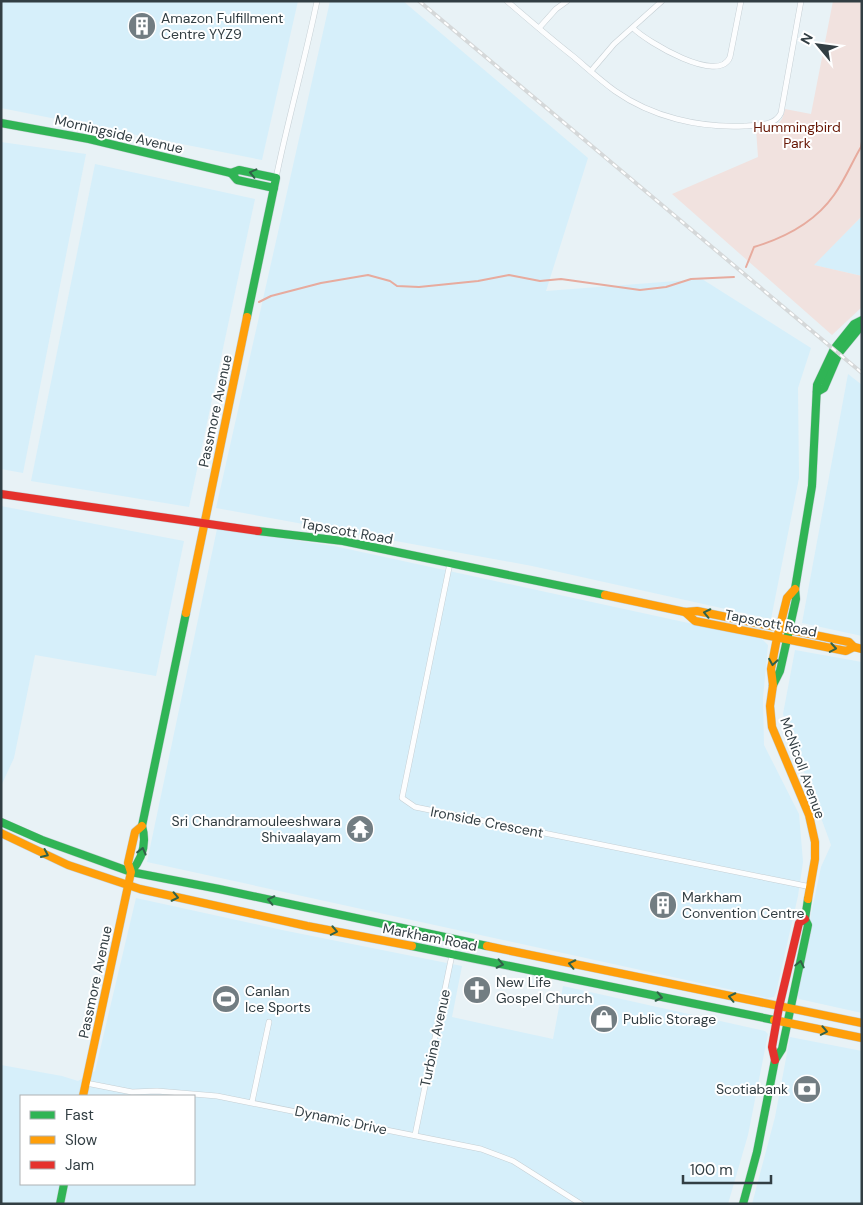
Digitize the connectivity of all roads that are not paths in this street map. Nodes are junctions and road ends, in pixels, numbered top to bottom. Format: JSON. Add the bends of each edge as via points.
{"nodes":[{"id":1,"x":317,"y":1,"type":"edge"},
{"id":2,"x":506,"y":1,"type":"edge"},
{"id":3,"x":567,"y":1,"type":"edge"},
{"id":4,"x":662,"y":1,"type":"edge"},
{"id":5,"x":740,"y":1,"type":"edge"},
{"id":6,"x":801,"y":1,"type":"edge"},
{"id":7,"x":539,"y":28,"type":"junction"},
{"id":8,"x":633,"y":28,"type":"junction"},
{"id":9,"x":591,"y":71,"type":"junction"},
{"id":10,"x":1,"y":123,"type":"edge"},
{"id":11,"x":231,"y":173,"type":"junction"},
{"id":12,"x":276,"y":178,"type":"junction"},
{"id":13,"x":274,"y":188,"type":"junction"},
{"id":14,"x":862,"y":320,"type":"edge"},
{"id":15,"x":862,"y":325,"type":"edge"},
{"id":16,"x":817,"y":392,"type":"junction"},
{"id":17,"x":1,"y":494,"type":"edge"},
{"id":18,"x":204,"y":524,"type":"junction"},
{"id":19,"x":450,"y":563,"type":"junction"},
{"id":20,"x":795,"y":589,"type":"junction"},
{"id":21,"x":685,"y":612,"type":"junction"},
{"id":22,"x":779,"y":628,"type":"junction"},
{"id":23,"x":789,"y":630,"type":"junction"},
{"id":24,"x":777,"y":638,"type":"junction"},
{"id":25,"x":786,"y":640,"type":"junction"},
{"id":26,"x":858,"y":648,"type":"edge"},
{"id":27,"x":772,"y":686,"type":"junction"},
{"id":28,"x":1,"y":822,"type":"edge"},
{"id":29,"x":1,"y":833,"type":"edge"},
{"id":30,"x":131,"y":872,"type":"junction"},
{"id":31,"x":128,"y":886,"type":"junction"},
{"id":32,"x":811,"y":887,"type":"junction"},
{"id":33,"x":805,"y":919,"type":"junction"},
{"id":34,"x":455,"y":940,"type":"junction"},
{"id":35,"x":452,"y":954,"type":"junction"},
{"id":36,"x":779,"y":1007,"type":"junction"},
{"id":37,"x":790,"y":1009,"type":"junction"},
{"id":38,"x":269,"y":1022,"type":"dead end"},
{"id":39,"x":777,"y":1022,"type":"junction"},
{"id":40,"x":862,"y":1023,"type":"edge"},
{"id":41,"x":787,"y":1024,"type":"junction"},
{"id":42,"x":862,"y":1038,"type":"edge"},
{"id":43,"x":775,"y":1060,"type":"junction"},
{"id":44,"x":86,"y":1082,"type":"junction"},
{"id":45,"x":83,"y":1095,"type":"edge"},
{"id":46,"x":252,"y":1102,"type":"junction"},
{"id":47,"x":415,"y":1135,"type":"junction"},
{"id":48,"x":64,"y":1185,"type":"edge"},
{"id":49,"x":60,"y":1204,"type":"edge"},
{"id":50,"x":581,"y":1204,"type":"edge"},
{"id":51,"x":742,"y":1204,"type":"edge"}],
"edges":[{"from":1,"to":12,"type":"street","name":"Passmore Avenue"},
{"from":2,"to":7,"type":"street"},
{"from":3,"to":7,"type":"street"},
{"from":4,"to":8,"type":"street"},
{"from":5,"to":8,"type":"street","via":[[730,57],[720,66],[674,55],[651,43]]},
{"from":6,"to":9,"type":"street","via":[[781,113],[770,123],[724,126],[674,118],[627,98]]},
{"from":7,"to":9,"type":"street"},
{"from":8,"to":9,"type":"street"},
{"from":10,"to":11,"type":"main road","name":"Morningside Avenue","via":[[88,139]]},
{"from":12,"to":11,"type":"main road","name":"Morningside Avenue","one_way":true,"via":[[240,170]]},
{"from":11,"to":13,"type":"main road","name":"Morningside Avenue","via":[[237,180]]},
{"from":12,"to":13,"type":"main road","name":"Passmore Avenue"},
{"from":13,"to":18,"type":"main road","name":"Passmore Avenue"},
{"from":14,"to":16,"type":"main road","name":"McNicoll Avenue","via":[[854,324],[834,349]]},
{"from":15,"to":16,"type":"main road","via":[[837,357],[824,388]]},
{"from":16,"to":20,"type":"main road","name":"McNicoll Avenue","via":[[812,486]]},
{"from":17,"to":18,"type":"main road","name":"Tapscott Road"},
{"from":18,"to":19,"type":"main road","name":"Tapscott Road","via":[[343,541]]},
{"from":18,"to":30,"type":"main road","name":"Passmore Avenue","via":[[142,826],[135,832],[128,863]]},
{"from":19,"to":21,"type":"main road","name":"Tapscott Road"},
{"from":19,"to":32,"type":"street","name":"Ironside Crescent","via":[[402,798],[415,807]]},
{"from":20,"to":22,"type":"main road","name":"McNicoll Avenue","via":[[787,598]]},
{"from":20,"to":23,"type":"main road","name":"McNicoll Avenue"},
{"from":22,"to":21,"type":"main road","name":"Tapscott Road","one_way":true,"via":[[698,610]]},
{"from":21,"to":24,"type":"main road","name":"Tapscott Road","via":[[695,621]]},
{"from":22,"to":23,"type":"main road","name":"Tapscott Road"},
{"from":22,"to":24,"type":"main road","name":"McNicoll Avenue"},
{"from":23,"to":25,"type":"main road","name":"McNicoll Avenue"},
{"from":23,"to":26,"type":"main road","name":"Tapscott Road","via":[[848,642]]},
{"from":24,"to":25,"type":"main road","name":"Tapscott Road"},
{"from":24,"to":27,"type":"main road","name":"McNicoll Avenue","one_way":true,"via":[[771,669]]},
{"from":25,"to":26,"type":"main road","name":"Tapscott Road","one_way":true,"via":[[846,651]]},
{"from":25,"to":27,"type":"main road","name":"McNicoll Avenue","via":[[780,671]]},
{"from":27,"to":32,"type":"main road","name":"McNicoll Avenue","via":[[772,727],[809,815],[815,842]]},
{"from":28,"to":30,"type":"main road","name":"Markham Road"},
{"from":29,"to":31,"type":"main road","name":"Markham Road","one_way":true,"via":[[68,864]]},
{"from":30,"to":31,"type":"main road","name":"Passmore Avenue"},
{"from":34,"to":30,"type":"main road","name":"Markham Road","one_way":true},
{"from":31,"to":35,"type":"main road","name":"Markham Road","one_way":true},
{"from":31,"to":44,"type":"main road","name":"Passmore Avenue"},
{"from":32,"to":33,"type":"main road","name":"McNicoll Avenue"},
{"from":33,"to":36,"type":"main road","name":"McNicoll Avenue","via":[[800,923]]},
{"from":37,"to":33,"type":"main road","name":"McNicoll Avenue","one_way":true,"via":[[808,925]]},
{"from":34,"to":35,"type":"street","name":"Turbina Avenue"},
{"from":36,"to":34,"type":"main road","name":"Markham Road","one_way":true},
{"from":35,"to":39,"type":"main road","name":"Markham Road","one_way":true},
{"from":35,"to":47,"type":"street","name":"Turbina Avenue"},
{"from":36,"to":37,"type":"main road","name":"Markham Road"},
{"from":36,"to":39,"type":"main road","name":"McNicoll Avenue"},
{"from":37,"to":40,"type":"main road","name":"Markham Road"},
{"from":37,"to":41,"type":"main road","name":"McNicoll Avenue"},
{"from":38,"to":46,"type":"street"},
{"from":39,"to":41,"type":"main road","name":"Markham Road"},
{"from":39,"to":43,"type":"main road","name":"McNicoll Avenue","via":[[772,1047]]},
{"from":41,"to":42,"type":"main road","name":"Markham Road","one_way":true},
{"from":41,"to":43,"type":"main road","name":"McNicoll Avenue","via":[[782,1049]]},
{"from":43,"to":51,"type":"main road","name":"McNicoll Avenue","via":[[757,1152]]},
{"from":44,"to":45,"type":"main road","name":"Passmore Avenue"},
{"from":44,"to":46,"type":"street","name":"Dynamic Drive","via":[[132,1092],[217,1096]]},
{"from":46,"to":47,"type":"street","name":"Dynamic Drive"},
{"from":47,"to":50,"type":"street","name":"Dynamic Drive","via":[[481,1149],[506,1158]]},
{"from":48,"to":49,"type":"main road"}]}
